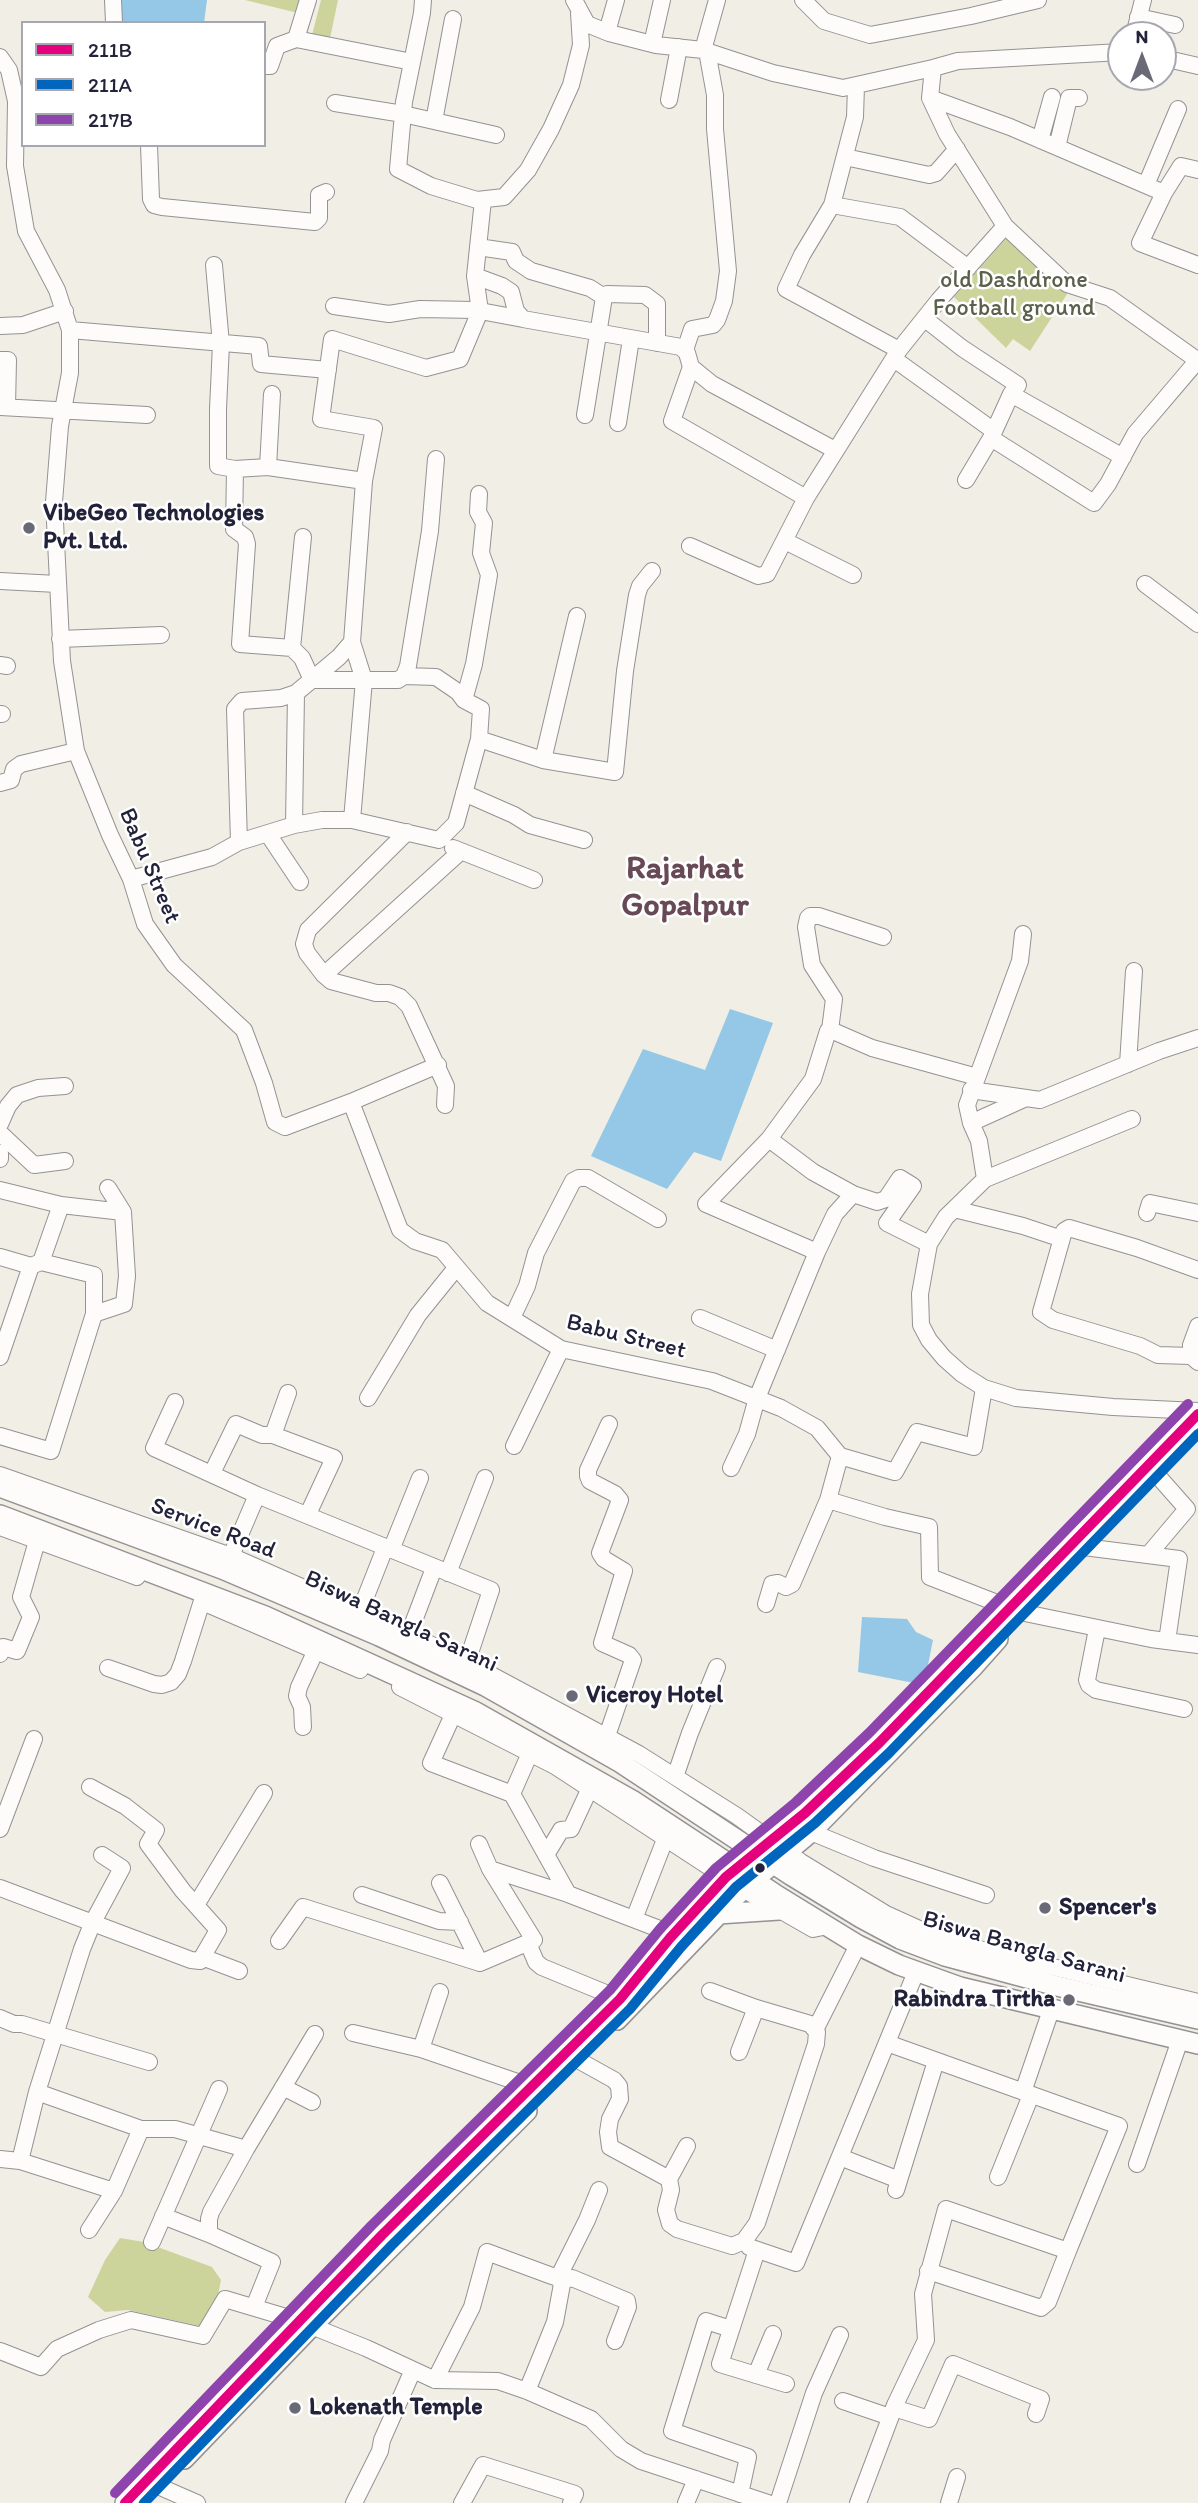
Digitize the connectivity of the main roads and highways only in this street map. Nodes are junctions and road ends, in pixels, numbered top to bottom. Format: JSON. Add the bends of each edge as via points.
{"nodes":[{"id":1,"x":1198,"y":1413,"type":"edge"},
{"id":2,"x":1198,"y":1431,"type":"edge"},
{"id":3,"x":0,"y":1487,"type":"edge"},
{"id":4,"x":0,"y":1515,"type":"edge"},
{"id":5,"x":1014,"y":1609,"type":"junction"},
{"id":6,"x":772,"y":1852,"type":"junction"},
{"id":7,"x":741,"y":1879,"type":"junction"},
{"id":8,"x":779,"y":1910,"type":"road end"},
{"id":9,"x":718,"y":1914,"type":"junction"},
{"id":10,"x":1198,"y":2019,"type":"edge"},
{"id":11,"x":1189,"y":2042,"type":"edge"},
{"id":12,"x":305,"y":2324,"type":"junction"},
{"id":13,"x":125,"y":2503,"type":"edge"},
{"id":14,"x":143,"y":2503,"type":"edge"}],
"edges":[{"from":1,"to":5,"type":"main road"},
{"from":2,"to":5,"type":"main road","via":[[1084,1547]]},
{"from":3,"to":6,"type":"main road","name":"Biswa Bangla Sarani","via":[[223,1559],[485,1686]]},
{"from":4,"to":7,"type":"main road","name":"Biswa Bangla Sarani","via":[[284,1630],[455,1709],[632,1800]]},
{"from":5,"to":6,"type":"main road","via":[[805,1813]]},
{"from":5,"to":6,"type":"main road","via":[[974,1666],[811,1832]]},
{"from":6,"to":7,"type":"main road"},
{"from":6,"to":10,"type":"main road","name":"Biswa Bangla Sarani","via":[[879,1928],[931,1951]]},
{"from":7,"to":9,"type":"main road"},
{"from":7,"to":11,"type":"main road","name":"Biswa Bangla Sarani","via":[[916,1972],[960,1987]]},
{"from":7,"to":12,"type":"main road","via":[[670,1938],[620,1999],[382,2235]]},
{"from":8,"to":9,"type":"main road"},
{"from":9,"to":12,"type":"main road","via":[[578,2060]]},
{"from":12,"to":13,"type":"main road"},
{"from":12,"to":14,"type":"main road"}]}
